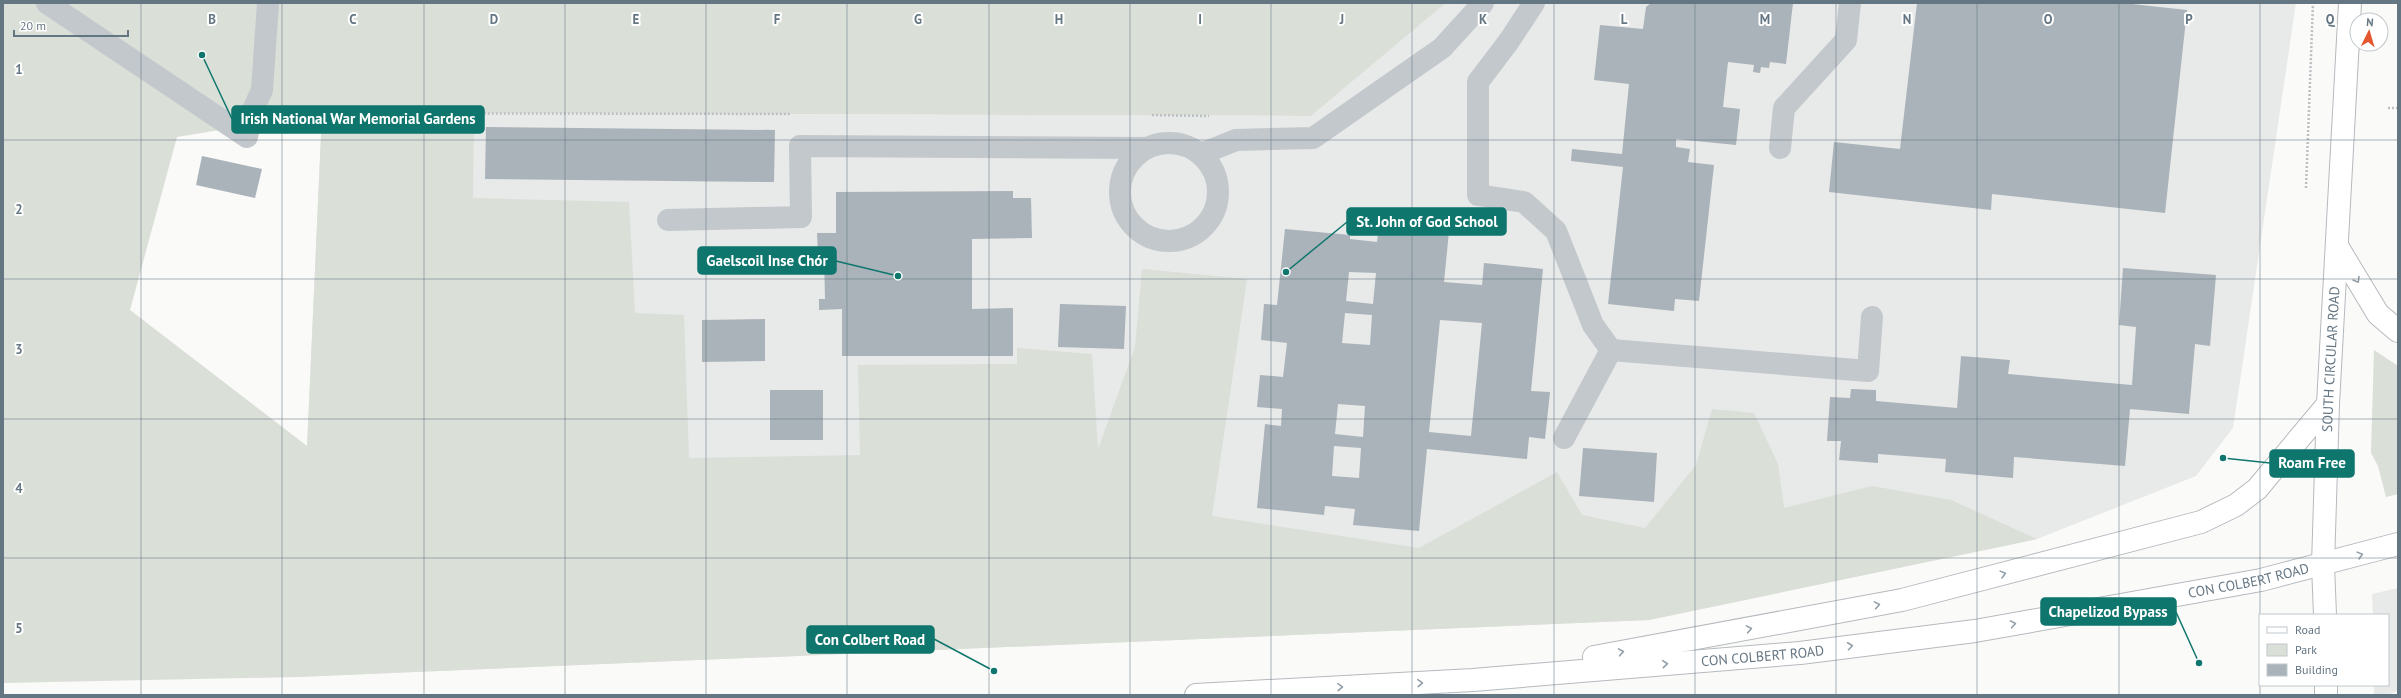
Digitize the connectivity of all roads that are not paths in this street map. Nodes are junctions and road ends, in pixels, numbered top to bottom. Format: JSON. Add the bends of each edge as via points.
{"nodes":[{"id":1,"x":47,"y":3,"type":"edge"},
{"id":2,"x":268,"y":3,"type":"edge"},
{"id":3,"x":1483,"y":3,"type":"edge"},
{"id":4,"x":1534,"y":3,"type":"edge"},
{"id":5,"x":1850,"y":3,"type":"edge"},
{"id":6,"x":2350,"y":3,"type":"edge"},
{"id":7,"x":1147,"y":148,"type":"junction"},
{"id":8,"x":1780,"y":148,"type":"dead end"},
{"id":9,"x":1201,"y":154,"type":"junction"},
{"id":10,"x":668,"y":220,"type":"dead end"},
{"id":11,"x":2337,"y":246,"type":"junction"},
{"id":12,"x":1872,"y":317,"type":"dead end"},
{"id":13,"x":2398,"y":331,"type":"edge"},
{"id":14,"x":1611,"y":350,"type":"junction"},
{"id":15,"x":2328,"y":404,"type":"junction"},
{"id":16,"x":1564,"y":438,"type":"dead end"},
{"id":17,"x":2398,"y":544,"type":"edge"},
{"id":18,"x":2323,"y":565,"type":"junction"},
{"id":19,"x":2324,"y":614,"type":"edge"},
{"id":20,"x":1473,"y":680,"type":"junction"},
{"id":21,"x":1196,"y":695,"type":"edge"}],
"edges":[{"from":1,"to":2,"type":"lane","via":[[247,137],[251,114],[262,90]]},
{"from":3,"to":9,"type":"lane","via":[[1442,48],[1313,138],[1236,140]]},
{"from":4,"to":14,"type":"lane","via":[[1478,82],[1478,196],[1524,202],[1556,231],[1593,325]]},
{"from":5,"to":8,"type":"lane","via":[[1846,40],[1784,108]]},
{"from":6,"to":11,"type":"main road","name":"SOUTH CIRCULAR ROAD"},
{"from":7,"to":9,"type":"lane","via":[[1170,142],[1186,146]]},
{"from":7,"to":9,"type":"lane","via":[[1138,153],[1127,166],[1121,181],[1120,199],[1125,214],[1135,228],[1148,236],[1164,240],[1179,240],[1194,234],[1206,224],[1214,211],[1218,196],[1217,180],[1211,166]]},
{"from":7,"to":10,"type":"lane","via":[[800,146],[801,217]]},
{"from":11,"to":13,"type":"main road","name":"SOUTH CIRCULAR ROAD","one_way":true,"via":[[2378,314]]},
{"from":11,"to":15,"type":"main road","name":"SOUTH CIRCULAR ROAD"},
{"from":12,"to":14,"type":"lane","via":[[1868,371]]},
{"from":14,"to":16,"type":"lane"},
{"from":15,"to":18,"type":"main road","name":"SOUTH CIRCULAR ROAD"},
{"from":20,"to":15,"type":"main road","one_way":true,"via":[[1902,600],[2201,522],[2236,505],[2257,489]]},
{"from":18,"to":17,"type":"main road","name":"CON COLBERT ROAD","one_way":true},
{"from":18,"to":19,"type":"main road","name":"SOUTH CIRCULAR ROAD"},
{"from":20,"to":18,"type":"main road","name":"CON COLBERT ROAD","one_way":true,"via":[[1800,653],[1975,631],[2261,580]]},
{"from":21,"to":20,"type":"main road","name":"CON COLBERT ROAD","one_way":true}]}
